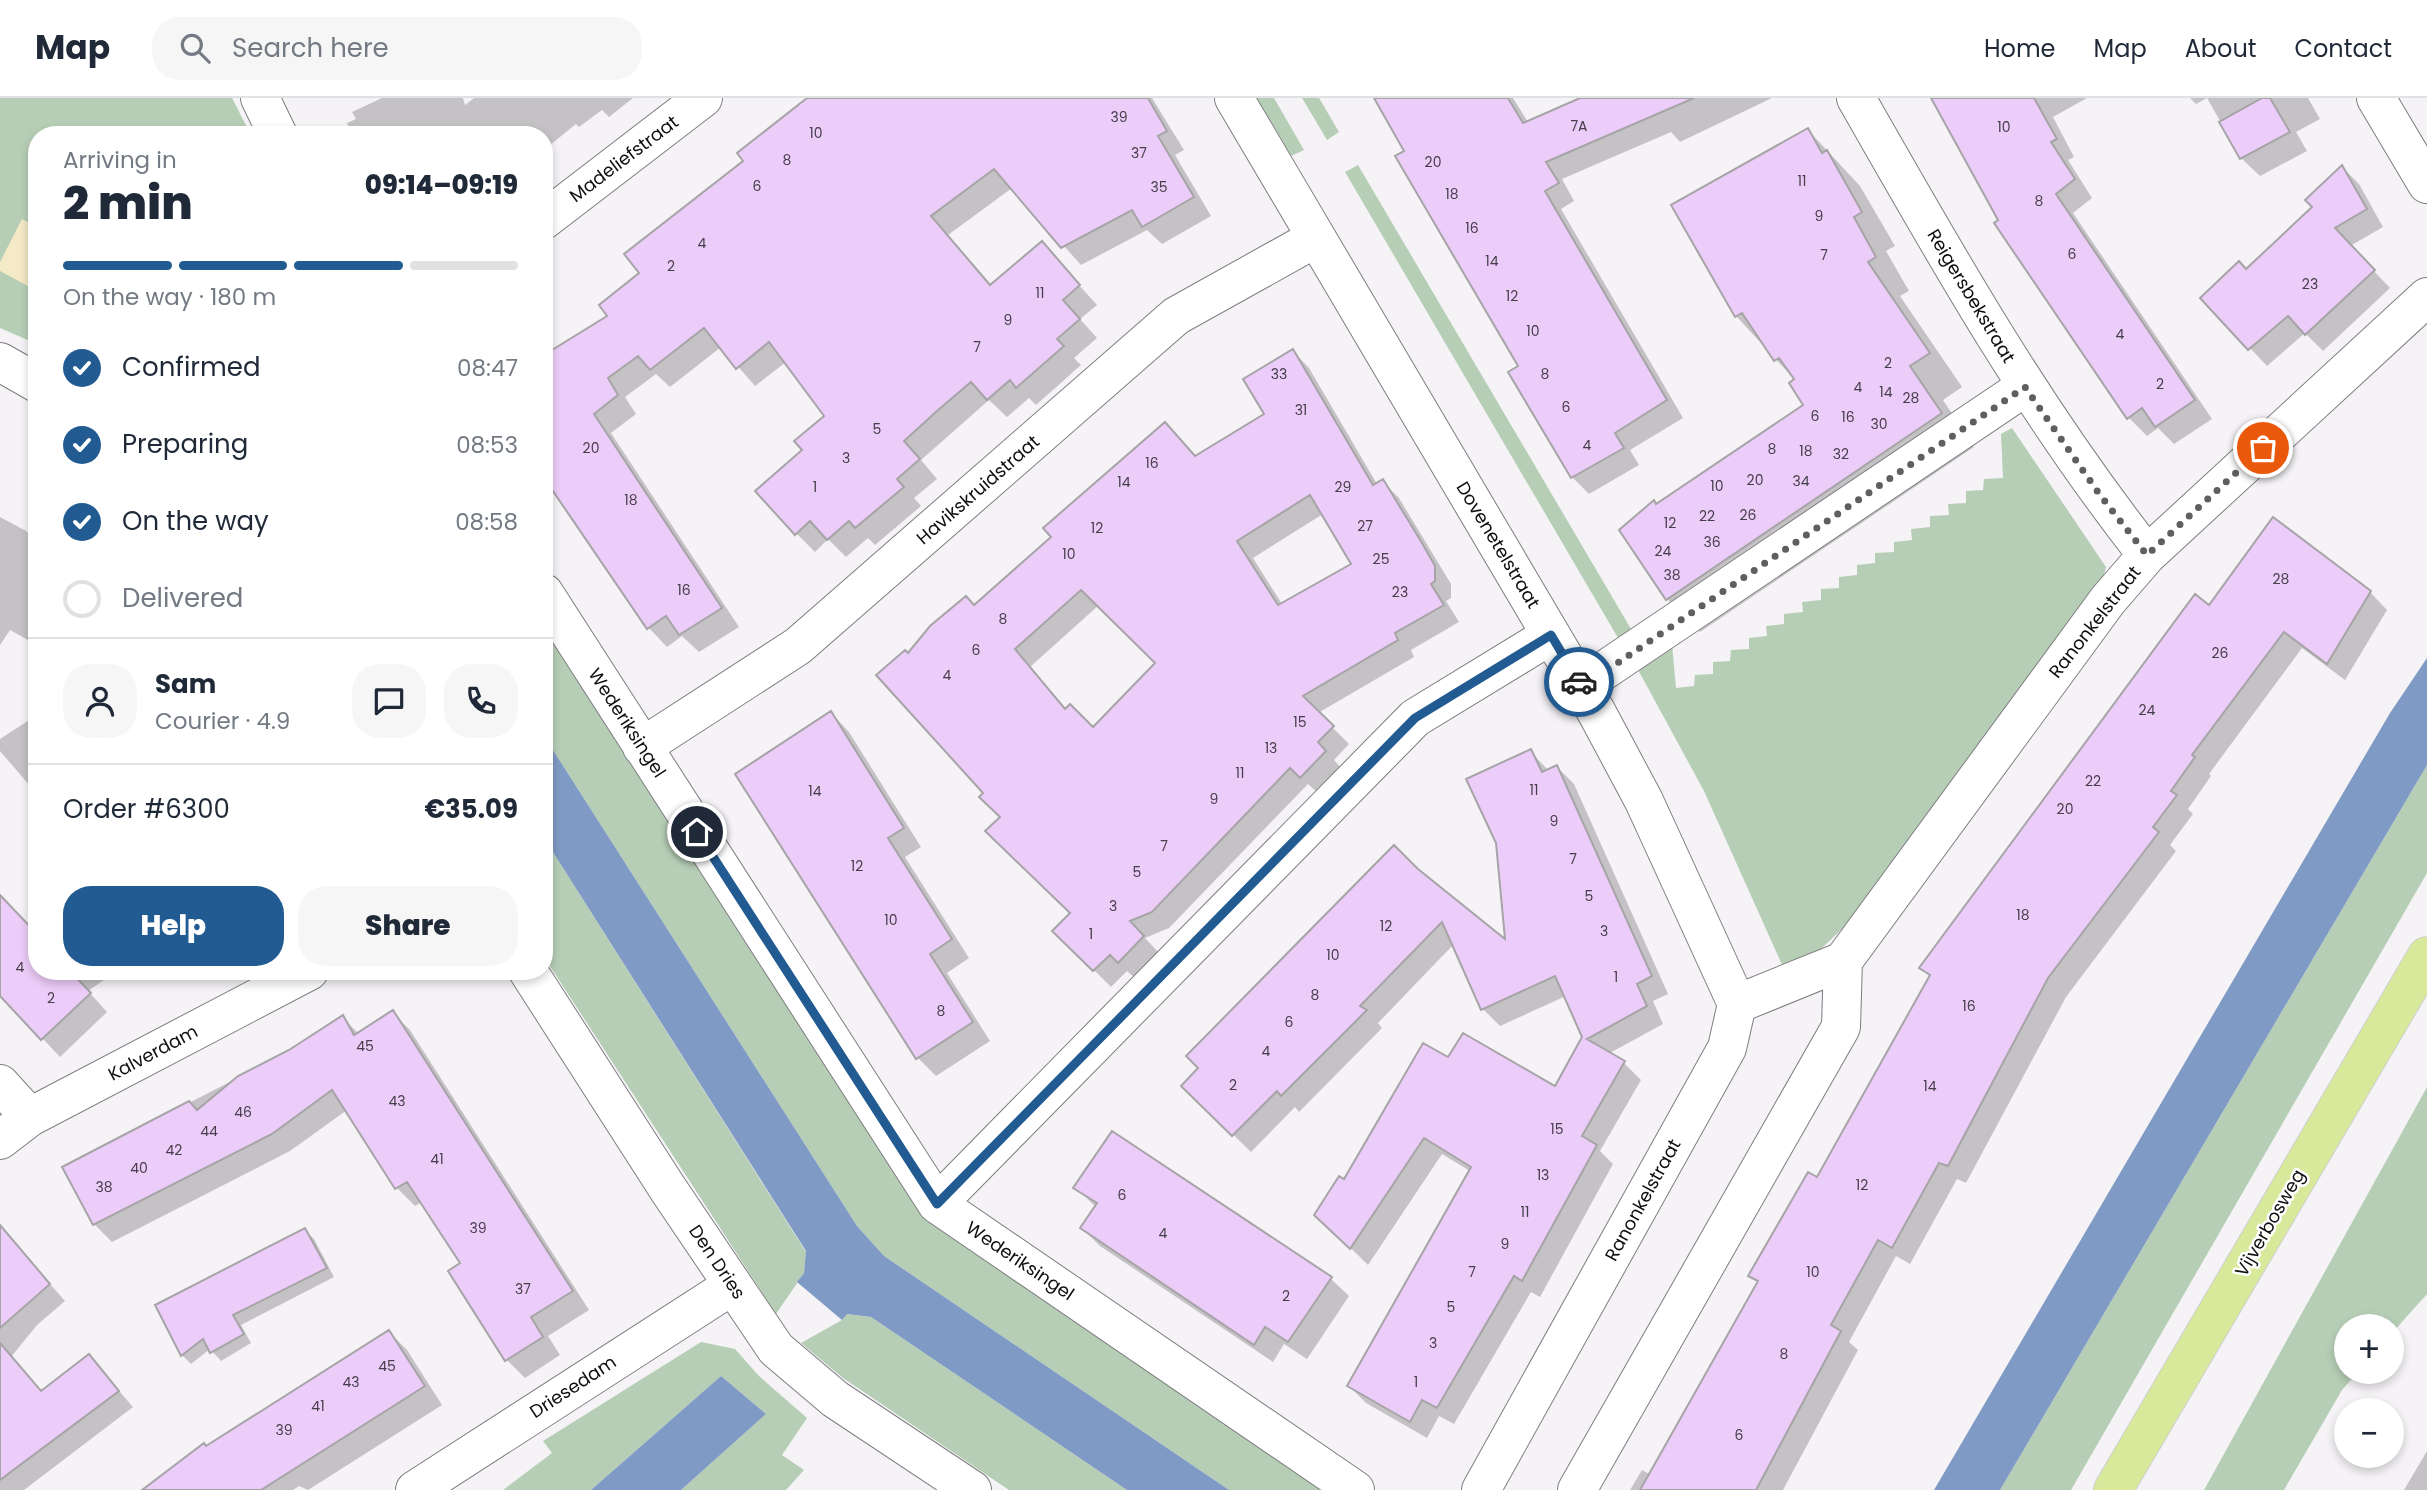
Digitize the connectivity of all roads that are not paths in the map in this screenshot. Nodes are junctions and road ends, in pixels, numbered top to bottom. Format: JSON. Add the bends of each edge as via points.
{"nodes":[{"id":1,"x":260,"y":98,"type":"edge"},
{"id":2,"x":703,"y":98,"type":"edge"},
{"id":3,"x":1234,"y":98,"type":"edge"},
{"id":4,"x":1856,"y":98,"type":"edge"},
{"id":5,"x":2376,"y":98,"type":"edge"},
{"id":6,"x":274,"y":126,"type":"edge"},
{"id":7,"x":2427,"y":184,"type":"edge"},
{"id":8,"x":553,"y":213,"type":"edge"},
{"id":9,"x":1316,"y":237,"type":"junction"},
{"id":10,"x":2427,"y":297,"type":"edge"},
{"id":11,"x":0,"y":362,"type":"edge"},
{"id":12,"x":28,"y":378,"type":"edge"},
{"id":13,"x":2025,"y":387,"type":"junction"},
{"id":14,"x":2147,"y":555,"type":"junction"},
{"id":15,"x":553,"y":607,"type":"edge"},
{"id":16,"x":1551,"y":635,"type":"junction"},
{"id":17,"x":1581,"y":687,"type":"junction"},
{"id":18,"x":642,"y":747,"type":"junction"},
{"id":19,"x":2427,"y":956,"type":"edge"},
{"id":20,"x":1843,"y":961,"type":"junction"},
{"id":21,"x":292,"y":980,"type":"edge"},
{"id":22,"x":534,"y":980,"type":"edge"},
{"id":23,"x":1737,"y":1004,"type":"junction"},
{"id":24,"x":0,"y":1084,"type":"edge"},
{"id":25,"x":30,"y":1117,"type":"junction"},
{"id":26,"x":0,"y":1140,"type":"edge"},
{"id":27,"x":937,"y":1204,"type":"junction"},
{"id":28,"x":733,"y":1285,"type":"junction"},
{"id":29,"x":415,"y":1490,"type":"edge"},
{"id":30,"x":972,"y":1490,"type":"edge"},
{"id":31,"x":1355,"y":1490,"type":"edge"},
{"id":32,"x":1481,"y":1490,"type":"edge"},
{"id":33,"x":1577,"y":1490,"type":"edge"},
{"id":34,"x":2113,"y":1490,"type":"edge"}],
"edges":[{"from":1,"to":6,"type":"street"},
{"from":2,"to":8,"type":"street","name":"Madeliefstraat"},
{"from":3,"to":9,"type":"street","name":"Dovenetelstraat"},
{"from":4,"to":13,"type":"street","name":"Reigersbekstraat"},
{"from":5,"to":7,"type":"street"},
{"from":9,"to":16,"type":"street","name":"Dovenetelstraat"},
{"from":9,"to":18,"type":"street","name":"Havikskruidstraat","via":[[1176,316],[797,646]]},
{"from":10,"to":14,"type":"street","name":"Ranonkelstraat"},
{"from":11,"to":12,"type":"street"},
{"from":13,"to":14,"type":"street","name":"Reigersbekstraat"},
{"from":13,"to":17,"type":"street"},
{"from":14,"to":20,"type":"street","name":"Ranonkelstraat","via":[[2108,600]]},
{"from":15,"to":18,"type":"street","name":"Wederiksingel"},
{"from":16,"to":17,"type":"street","name":"Dovenetelstraat"},
{"from":16,"to":27,"type":"street","via":[[1415,718]]},
{"from":17,"to":23,"type":"street","name":"Dovenetelstraat","via":[[1644,801]]},
{"from":18,"to":27,"type":"street","name":"Wederiksingel"},
{"from":19,"to":34,"type":"main road","name":"Vijverbosweg"},
{"from":20,"to":23,"type":"street"},
{"from":20,"to":33,"type":"street","via":[[1841,1027]]},
{"from":21,"to":25,"type":"street","name":"Kalverdam"},
{"from":22,"to":28,"type":"street","name":"Den Dries"},
{"from":23,"to":32,"type":"street","name":"Ranonkelstraat","via":[[1727,1048]]},
{"from":24,"to":25,"type":"street"},
{"from":25,"to":26,"type":"street","name":"Kalverdam"},
{"from":27,"to":31,"type":"street","name":"Wederiksingel"},
{"from":28,"to":29,"type":"street","name":"Driesedam"},
{"from":28,"to":30,"type":"street","name":"Den Dries","via":[[776,1349],[803,1373]]}]}
